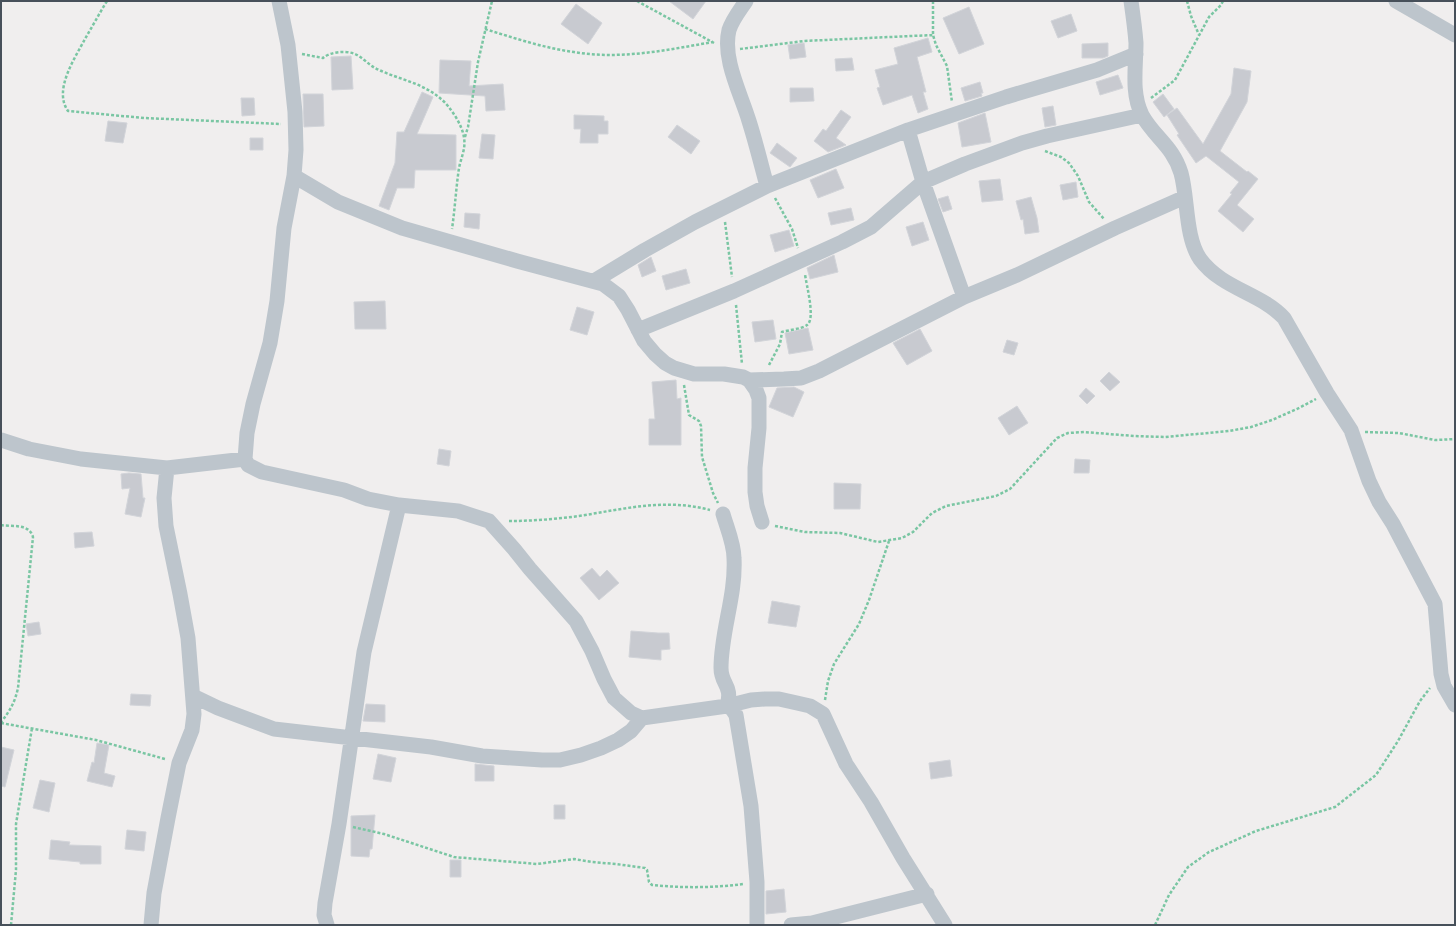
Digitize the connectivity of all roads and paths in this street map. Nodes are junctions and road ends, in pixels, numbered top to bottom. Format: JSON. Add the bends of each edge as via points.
{"nodes":[{"id":1,"x":107,"y":1,"type":"edge"},
{"id":2,"x":279,"y":1,"type":"edge"},
{"id":3,"x":492,"y":1,"type":"edge"},
{"id":4,"x":637,"y":1,"type":"edge"},
{"id":5,"x":746,"y":1,"type":"edge"},
{"id":6,"x":933,"y":1,"type":"edge"},
{"id":7,"x":1131,"y":1,"type":"edge"},
{"id":8,"x":1187,"y":1,"type":"edge"},
{"id":9,"x":1223,"y":1,"type":"edge"},
{"id":10,"x":1396,"y":1,"type":"edge"},
{"id":11,"x":485,"y":29,"type":"junction"},
{"id":12,"x":933,"y":35,"type":"junction"},
{"id":13,"x":1199,"y":35,"type":"junction"},
{"id":14,"x":1455,"y":35,"type":"edge"},
{"id":15,"x":713,"y":42,"type":"junction"},
{"id":16,"x":288,"y":45,"type":"junction"},
{"id":17,"x":728,"y":52,"type":"junction"},
{"id":18,"x":1136,"y":54,"type":"junction"},
{"id":19,"x":1141,"y":111,"type":"junction"},
{"id":20,"x":952,"y":114,"type":"junction"},
{"id":21,"x":295,"y":125,"type":"junction"},
{"id":22,"x":908,"y":130,"type":"junction"},
{"id":23,"x":464,"y":138,"type":"junction"},
{"id":24,"x":1044,"y":151,"type":"dead end"},
{"id":25,"x":294,"y":176,"type":"junction"},
{"id":26,"x":923,"y":182,"type":"junction"},
{"id":27,"x":767,"y":186,"type":"junction"},
{"id":28,"x":1185,"y":197,"type":"junction"},
{"id":29,"x":723,"y":208,"type":"junction"},
{"id":30,"x":1115,"y":228,"type":"junction"},
{"id":31,"x":451,"y":242,"type":"junction"},
{"id":32,"x":802,"y":260,"type":"junction"},
{"id":33,"x":594,"y":281,"type":"junction"},
{"id":34,"x":734,"y":290,"type":"junction"},
{"id":35,"x":964,"y":297,"type":"junction"},
{"id":36,"x":638,"y":330,"type":"junction"},
{"id":37,"x":682,"y":371,"type":"junction"},
{"id":38,"x":746,"y":379,"type":"junction"},
{"id":39,"x":764,"y":379,"type":"junction"},
{"id":40,"x":1327,"y":393,"type":"junction"},
{"id":41,"x":1351,"y":430,"type":"junction"},
{"id":42,"x":1455,"y":439,"type":"edge"},
{"id":43,"x":1,"y":440,"type":"edge"},
{"id":44,"x":245,"y":459,"type":"junction"},
{"id":45,"x":167,"y":468,"type":"junction"},
{"id":46,"x":399,"y":506,"type":"junction"},
{"id":47,"x":723,"y":514,"type":"junction"},
{"id":48,"x":489,"y":521,"type":"junction"},
{"id":49,"x":762,"y":522,"type":"joint"},
{"id":50,"x":1,"y":525,"type":"edge"},
{"id":51,"x":889,"y":541,"type":"junction"},
{"id":52,"x":1441,"y":674,"type":"junction"},
{"id":53,"x":193,"y":696,"type":"junction"},
{"id":54,"x":1455,"y":705,"type":"edge"},
{"id":55,"x":727,"y":706,"type":"junction"},
{"id":56,"x":823,"y":714,"type":"junction"},
{"id":57,"x":642,"y":718,"type":"junction"},
{"id":58,"x":1,"y":722,"type":"edge"},
{"id":59,"x":32,"y":728,"type":"junction"},
{"id":60,"x":352,"y":739,"type":"junction"},
{"id":61,"x":179,"y":763,"type":"junction"},
{"id":62,"x":339,"y":824,"type":"junction"},
{"id":63,"x":757,"y":882,"type":"junction"},
{"id":64,"x":927,"y":894,"type":"junction"},
{"id":65,"x":11,"y":925,"type":"edge"},
{"id":66,"x":151,"y":925,"type":"edge"},
{"id":67,"x":327,"y":925,"type":"edge"},
{"id":68,"x":757,"y":925,"type":"edge"},
{"id":69,"x":791,"y":925,"type":"edge"},
{"id":70,"x":946,"y":925,"type":"edge"},
{"id":71,"x":1155,"y":925,"type":"edge"}],
"edges":[{"from":1,"to":21,"type":"path","via":[[70,67],[64,83],[63,100],[68,111],[144,118]]},
{"from":2,"to":16,"type":"street"},
{"from":3,"to":11,"type":"path"},
{"from":4,"to":15,"type":"path"},
{"from":5,"to":17,"type":"street","via":[[729,30]]},
{"from":6,"to":12,"type":"path"},
{"from":7,"to":18,"type":"street"},
{"from":8,"to":13,"type":"path"},
{"from":9,"to":13,"type":"path","via":[[1209,17]]},
{"from":10,"to":14,"type":"street"},
{"from":11,"to":15,"type":"path","via":[[547,47],[603,55],[653,53]]},
{"from":11,"to":23,"type":"path"},
{"from":12,"to":17,"type":"path","via":[[804,41]]},
{"from":12,"to":20,"type":"path","via":[[949,78]]},
{"from":13,"to":19,"type":"path","via":[[1175,80]]},
{"from":15,"to":17,"type":"path"},
{"from":16,"to":21,"type":"street"},
{"from":16,"to":23,"type":"path","via":[[303,55],[312,57],[323,58],[336,53],[354,54],[375,68],[435,93],[457,120]]},
{"from":17,"to":27,"type":"street"},
{"from":18,"to":19,"type":"street","via":[[1136,98]]},
{"from":18,"to":20,"type":"street","via":[[1097,70]]},
{"from":19,"to":26,"type":"street","via":[[1022,144]]},
{"from":19,"to":28,"type":"street","via":[[1177,162]]},
{"from":20,"to":22,"type":"street"},
{"from":21,"to":25,"type":"street"},
{"from":22,"to":26,"type":"street"},
{"from":22,"to":27,"type":"street"},
{"from":23,"to":31,"type":"path"},
{"from":24,"to":30,"type":"path","via":[[1069,163],[1098,214]]},
{"from":25,"to":31,"type":"street","via":[[338,202],[370,216]]},
{"from":25,"to":44,"type":"street","via":[[284,228],[270,343],[252,404],[246,433]]},
{"from":26,"to":32,"type":"street","via":[[870,226]]},
{"from":26,"to":35,"type":"street"},
{"from":27,"to":29,"type":"street"},
{"from":27,"to":32,"type":"path","via":[[792,229]]},
{"from":28,"to":30,"type":"street"},
{"from":28,"to":40,"type":"street","via":[[1193,246],[1200,258],[1225,281],[1276,309],[1284,318]]},
{"from":29,"to":33,"type":"street"},
{"from":29,"to":34,"type":"path"},
{"from":30,"to":35,"type":"street","via":[[1017,275]]},
{"from":31,"to":33,"type":"street"},
{"from":32,"to":34,"type":"street"},
{"from":32,"to":39,"type":"path","via":[[811,312],[810,321],[806,326],[782,332],[780,344]]},
{"from":33,"to":36,"type":"street","via":[[603,284],[619,296]]},
{"from":34,"to":36,"type":"street"},
{"from":34,"to":38,"type":"path"},
{"from":35,"to":39,"type":"street","via":[[820,371],[801,378]]},
{"from":36,"to":37,"type":"street","via":[[655,354],[665,363]]},
{"from":37,"to":38,"type":"street"},
{"from":37,"to":47,"type":"path","via":[[687,409],[689,415],[699,421],[701,426],[702,457],[712,493]]},
{"from":38,"to":39,"type":"street"},
{"from":38,"to":49,"type":"street","via":[[756,390],[759,398],[755,492]]},
{"from":40,"to":41,"type":"street"},
{"from":40,"to":51,"type":"path","via":[[1272,420],[1229,431],[1165,437],[1068,433],[1056,438],[1010,489],[996,496],[946,506],[932,513],[914,532]]},
{"from":41,"to":42,"type":"path","via":[[1399,433],[1436,440]]},
{"from":41,"to":52,"type":"street","via":[[1379,502],[1435,604]]},
{"from":43,"to":45,"type":"street","via":[[29,449],[67,456]]},
{"from":44,"to":45,"type":"street"},
{"from":44,"to":46,"type":"street","via":[[248,465],[262,472],[338,488],[368,499]]},
{"from":45,"to":53,"type":"street","via":[[164,498],[166,526],[188,638]]},
{"from":46,"to":48,"type":"street","via":[[458,511]]},
{"from":46,"to":60,"type":"street","via":[[364,652]]},
{"from":47,"to":48,"type":"path","via":[[693,506],[658,504],[556,518]]},
{"from":47,"to":55,"type":"street","via":[[734,557],[721,668],[730,695]]},
{"from":48,"to":57,"type":"street","via":[[576,621],[614,698],[631,713]]},
{"from":49,"to":51,"type":"path","via":[[805,532],[840,533],[878,542]]},
{"from":50,"to":58,"type":"path","via":[[24,527],[32,532],[33,537],[18,688],[10,712]]},
{"from":51,"to":56,"type":"path","via":[[870,600],[859,624],[834,664],[828,681]]},
{"from":52,"to":54,"type":"street","via":[[1444,686]]},
{"from":52,"to":71,"type":"path","via":[[1420,701],[1376,775],[1336,806],[1256,831],[1209,852],[1188,867],[1169,895]]},
{"from":53,"to":60,"type":"street","via":[[274,729]]},
{"from":53,"to":61,"type":"street","via":[[192,730]]},
{"from":55,"to":56,"type":"street","via":[[751,700],[779,700],[810,706]]},
{"from":55,"to":57,"type":"street"},
{"from":55,"to":63,"type":"street","via":[[736,714],[749,790]]},
{"from":56,"to":64,"type":"street","via":[[846,764]]},
{"from":57,"to":60,"type":"street","via":[[631,731],[618,740],[581,755],[560,760],[482,756],[424,746]]},
{"from":58,"to":59,"type":"path"},
{"from":59,"to":61,"type":"path","via":[[96,740]]},
{"from":59,"to":65,"type":"path","via":[[16,824],[16,870]]},
{"from":60,"to":62,"type":"street"},
{"from":61,"to":66,"type":"street","via":[[154,893]]},
{"from":62,"to":63,"type":"path","via":[[384,834],[454,857],[537,864],[574,858],[640,866],[647,870],[652,885],[727,886]]},
{"from":62,"to":67,"type":"street","via":[[325,903],[324,915]]},
{"from":63,"to":68,"type":"street"},
{"from":64,"to":69,"type":"street","via":[[812,923]]},
{"from":64,"to":70,"type":"street"}]}
